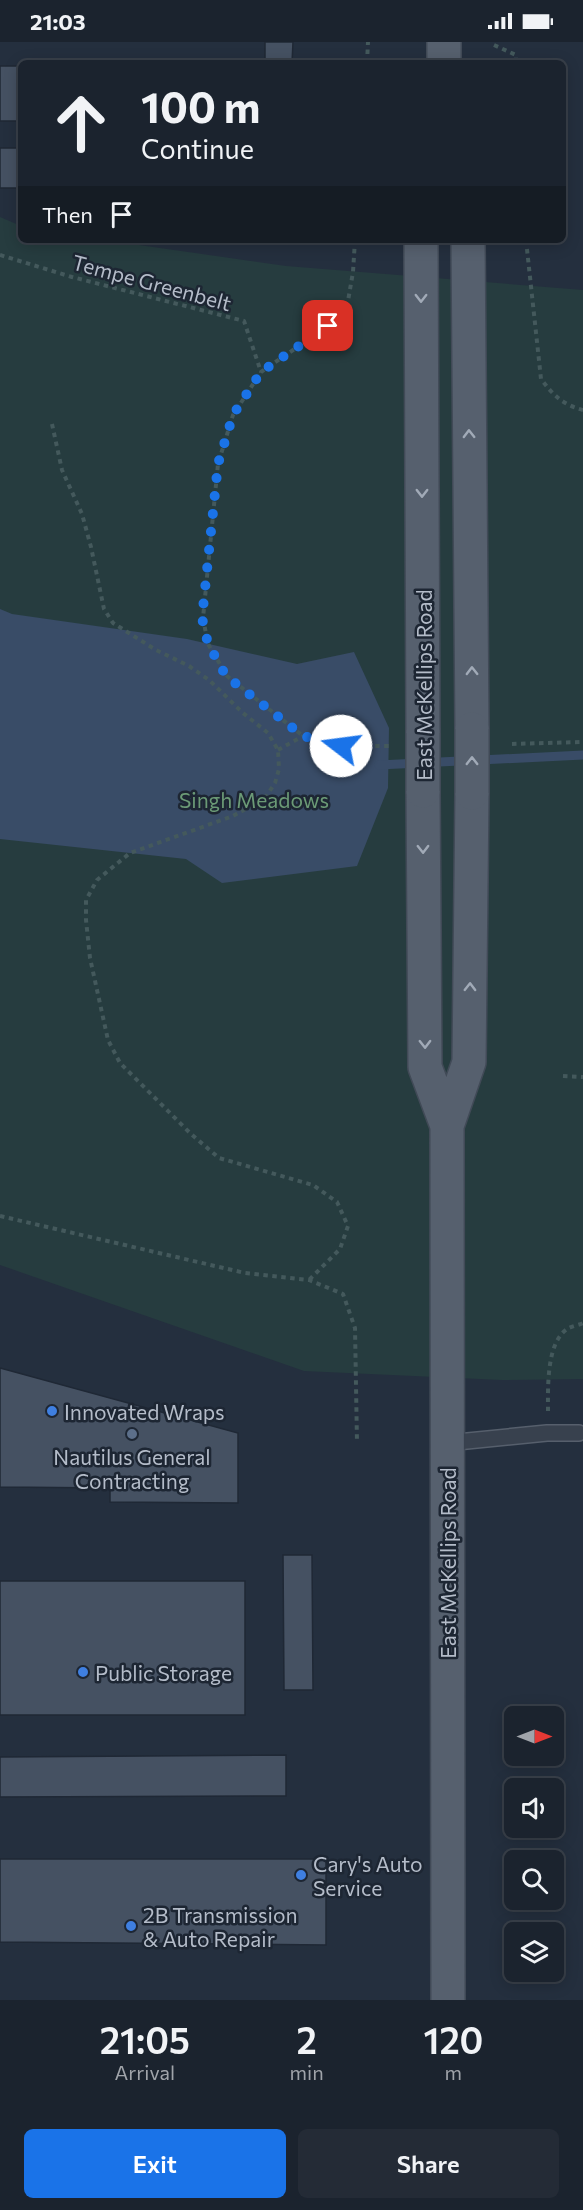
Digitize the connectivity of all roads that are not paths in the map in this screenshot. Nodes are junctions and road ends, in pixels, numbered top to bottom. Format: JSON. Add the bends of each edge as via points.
{"nodes":[{"id":1,"x":444,"y":42,"type":"edge"},
{"id":2,"x":444,"y":60,"type":"edge"},
{"id":3,"x":421,"y":243,"type":"edge"},
{"id":4,"x":468,"y":243,"type":"edge"},
{"id":5,"x":447,"y":1126,"type":"junction"},
{"id":6,"x":579,"y":1433,"type":"dead end"},
{"id":7,"x":447,"y":1443,"type":"junction"},
{"id":8,"x":448,"y":2000,"type":"edge"}],
"edges":[{"from":1,"to":2,"type":"main road"},
{"from":3,"to":5,"type":"main road","name":"East McKellips Road","one_way":true,"bridge":true,"via":[[425,1067]]},
{"from":5,"to":4,"type":"main road","name":"East McKellips Road","one_way":true,"bridge":true,"via":[[469,1062],[472,729]]},
{"from":5,"to":7,"type":"main road","name":"East McKellips Road"},
{"from":6,"to":7,"type":"lane"},
{"from":7,"to":8,"type":"main road","name":"East McKellips Road"}]}
